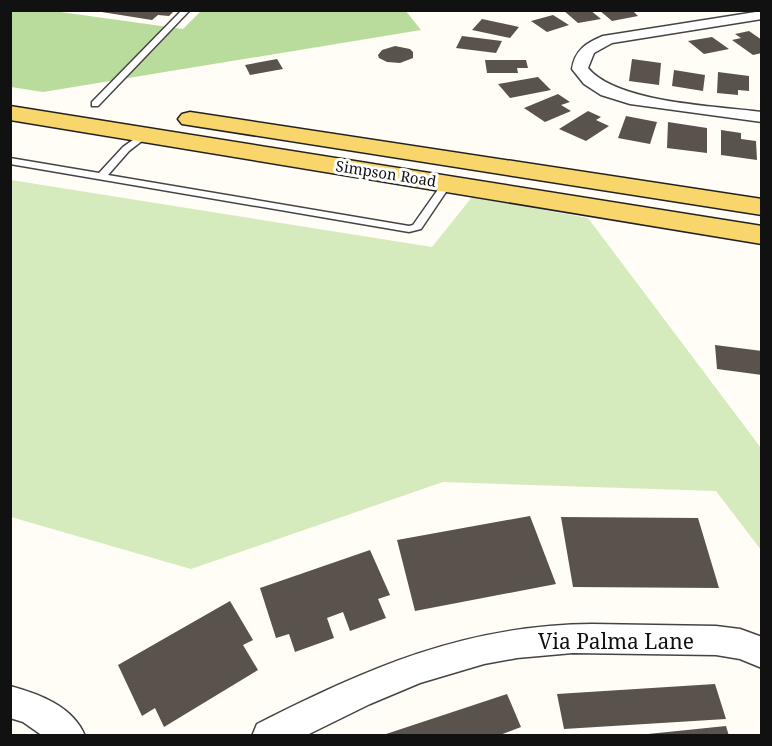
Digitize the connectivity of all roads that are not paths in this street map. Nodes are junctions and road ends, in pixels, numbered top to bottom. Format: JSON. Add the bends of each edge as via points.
{"nodes":[{"id":1,"x":187,"y":10,"type":"edge"},
{"id":2,"x":762,"y":15,"type":"edge"},
{"id":3,"x":10,"y":92,"type":"edge"},
{"id":4,"x":80,"y":102,"type":"junction"},
{"id":5,"x":119,"y":108,"type":"dead end"},
{"id":6,"x":10,"y":113,"type":"edge"},
{"id":7,"x":166,"y":115,"type":"dead end"},
{"id":8,"x":762,"y":117,"type":"edge"},
{"id":9,"x":144,"y":135,"type":"junction"},
{"id":10,"x":10,"y":161,"type":"edge"},
{"id":11,"x":102,"y":177,"type":"junction"},
{"id":12,"x":447,"y":183,"type":"junction"},
{"id":13,"x":618,"y":186,"type":"junction"},
{"id":14,"x":762,"y":207,"type":"edge"},
{"id":15,"x":762,"y":235,"type":"edge"},
{"id":16,"x":762,"y":653,"type":"edge"},
{"id":17,"x":10,"y":702,"type":"edge"},
{"id":18,"x":68,"y":735,"type":"edge"},
{"id":19,"x":269,"y":735,"type":"edge"}],
"edges":[{"from":1,"to":4,"type":"lane"},
{"from":2,"to":8,"type":"street","via":[[609,39],[591,46],[581,56],[580,69],[607,91],[636,100]]},
{"from":3,"to":4,"type":"main road"},
{"from":4,"to":5,"type":"main road"},
{"from":6,"to":9,"type":"main road","name":"Simpson Road"},
{"from":7,"to":13,"type":"main road","name":"Simpson Road"},
{"from":9,"to":11,"type":"lane"},
{"from":9,"to":12,"type":"main road","name":"Simpson Road"},
{"from":10,"to":11,"type":"lane"},
{"from":11,"to":12,"type":"lane","via":[[409,229],[417,227]]},
{"from":12,"to":13,"type":"main road","via":[[466,174],[498,171]]},
{"from":12,"to":15,"type":"main road","name":"Simpson Road"},
{"from":13,"to":14,"type":"main road","name":"Simpson Road"},
{"from":16,"to":19,"type":"street","name":"Via Palma Lane","via":[[729,642],[578,638],[516,644],[440,661],[351,694]]},
{"from":17,"to":18,"type":"street","via":[[31,708]]}]}
